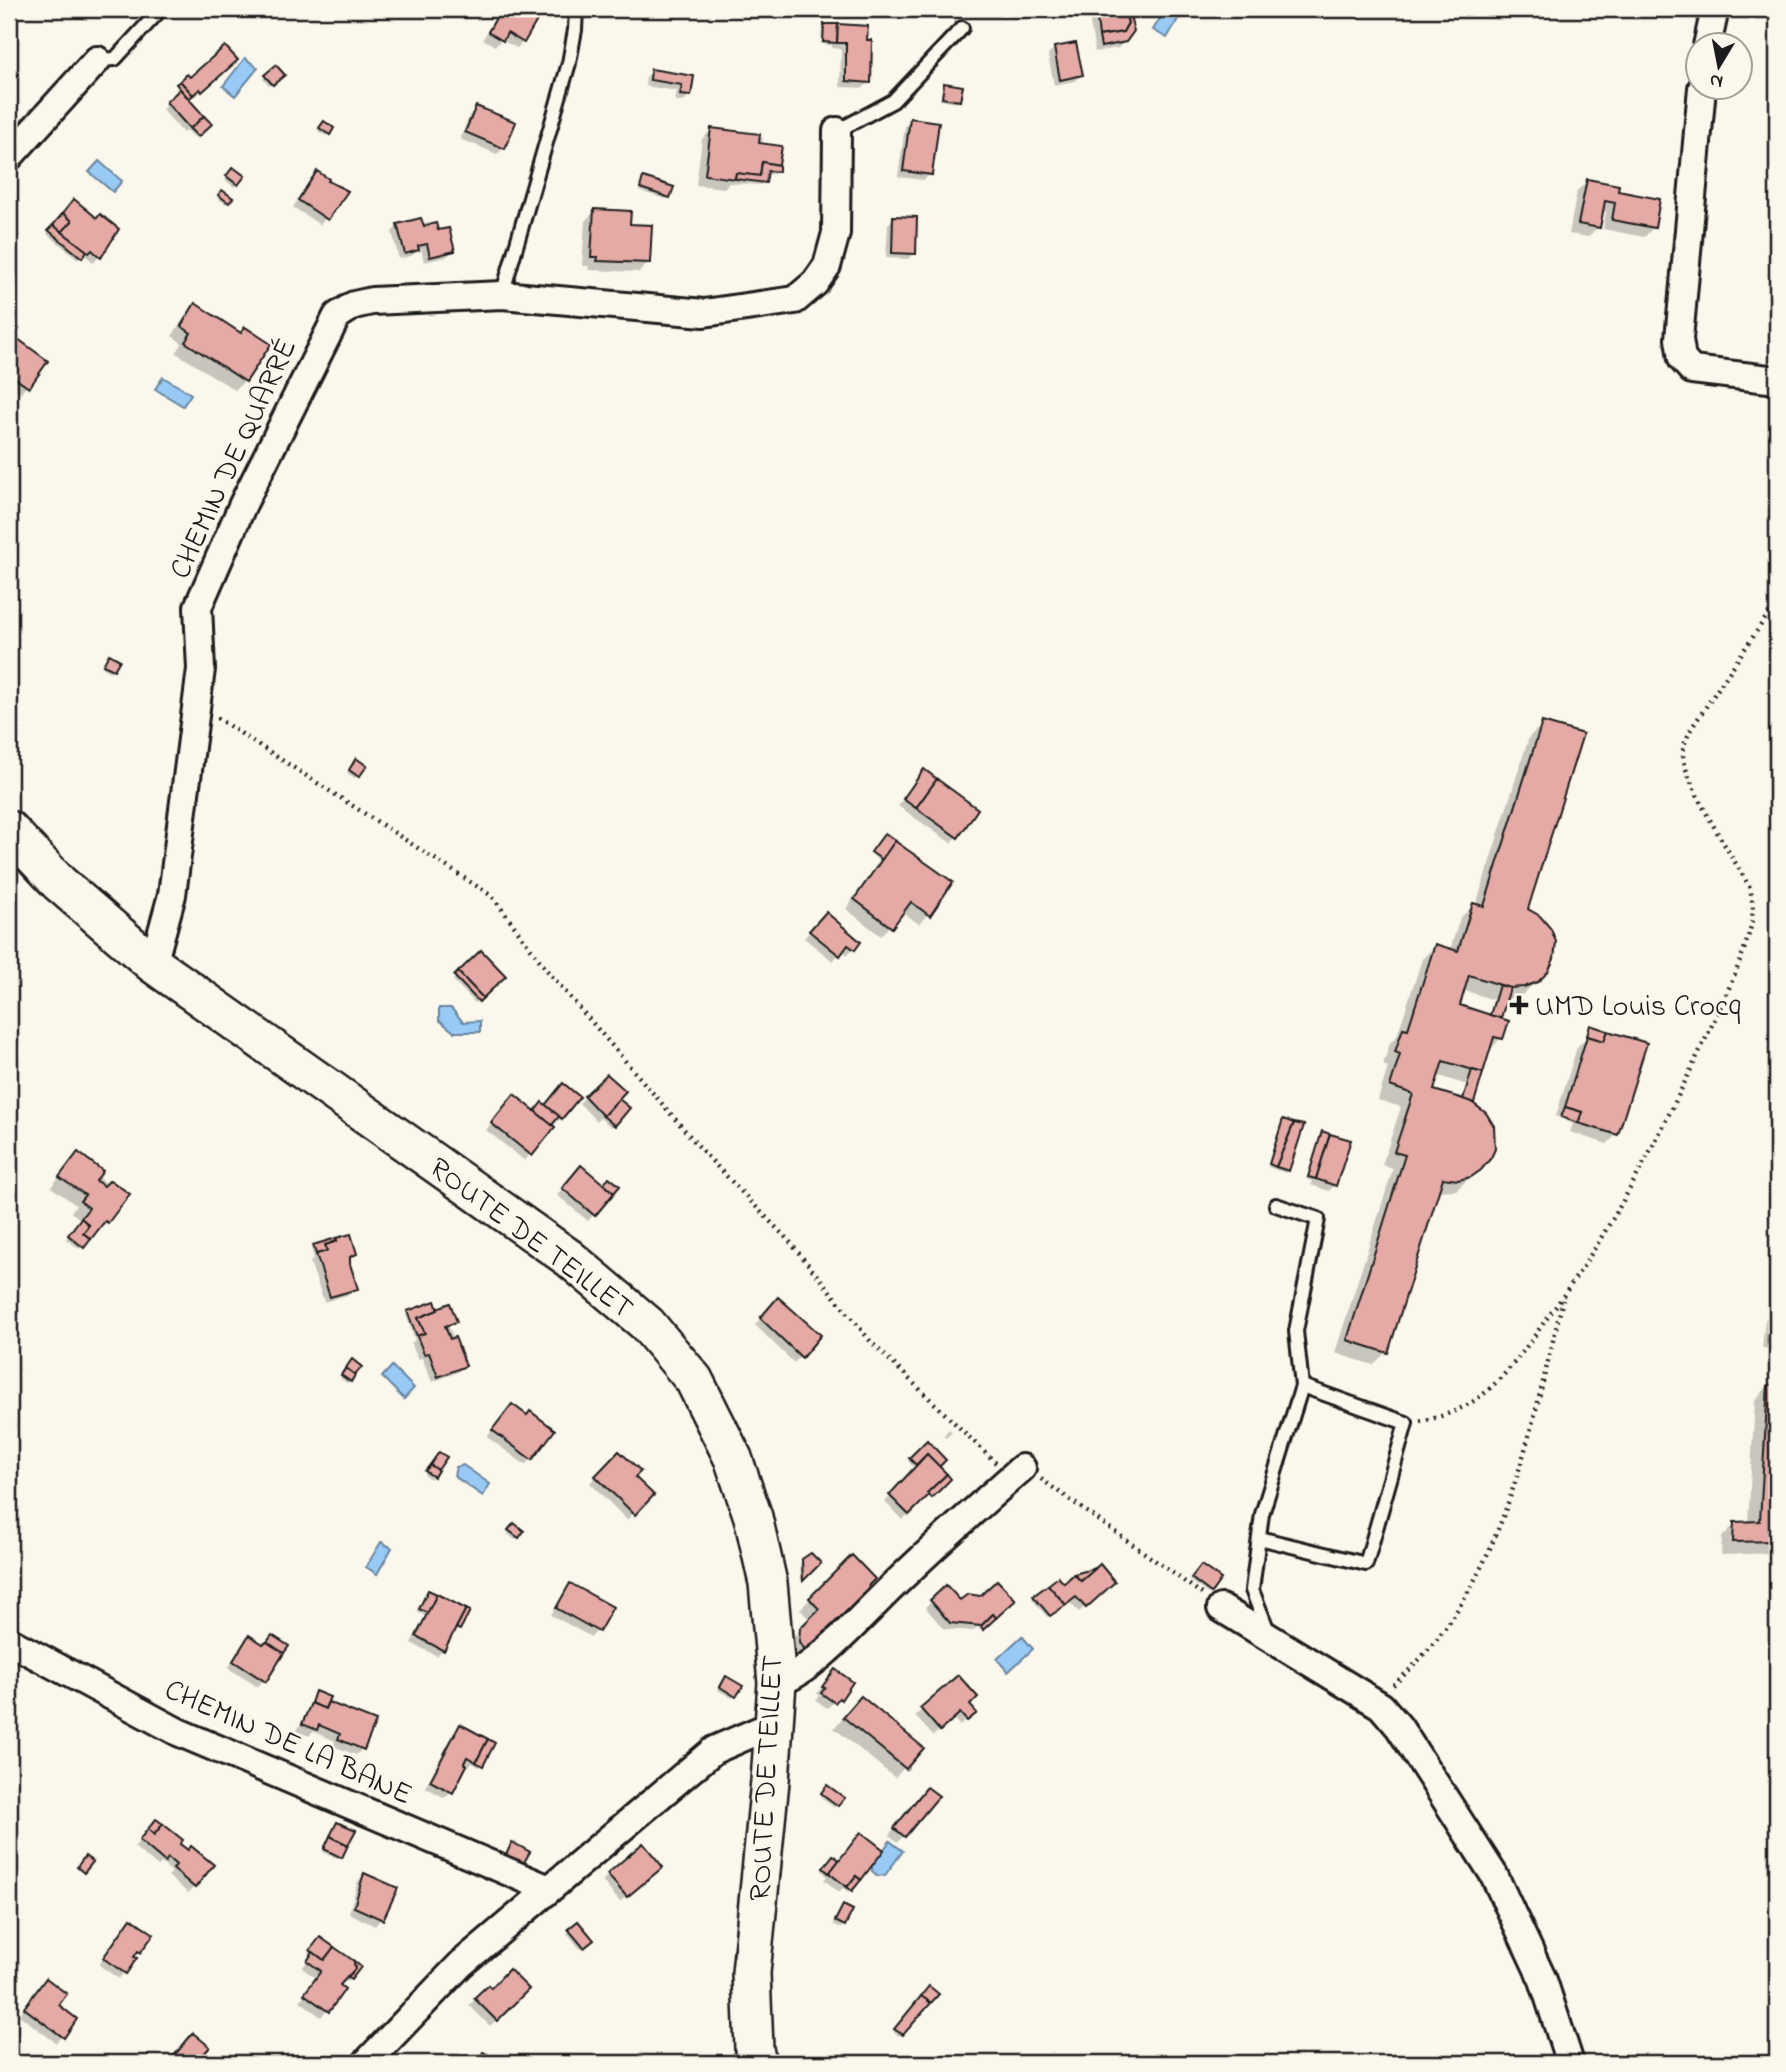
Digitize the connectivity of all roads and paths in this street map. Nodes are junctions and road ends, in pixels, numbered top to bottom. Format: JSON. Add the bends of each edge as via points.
{"nodes":[{"id":1,"x":161,"y":9,"type":"edge"},
{"id":2,"x":576,"y":9,"type":"edge"},
{"id":3,"x":1716,"y":9,"type":"edge"},
{"id":4,"x":962,"y":28,"type":"dead end"},
{"id":5,"x":1710,"y":32,"type":"edge"},
{"id":6,"x":97,"y":60,"type":"joint"},
{"id":7,"x":1701,"y":102,"type":"edge"},
{"id":8,"x":837,"y":131,"type":"joint"},
{"id":9,"x":9,"y":157,"type":"edge"},
{"id":10,"x":502,"y":295,"type":"junction"},
{"id":11,"x":1777,"y":380,"type":"edge"},
{"id":12,"x":1777,"y":601,"type":"edge"},
{"id":13,"x":197,"y":705,"type":"junction"},
{"id":14,"x":9,"y":830,"type":"edge"},
{"id":15,"x":153,"y":964,"type":"junction"},
{"id":16,"x":1276,"y":1205,"type":"dead end"},
{"id":17,"x":1564,"y":1296,"type":"junction"},
{"id":18,"x":1302,"y":1386,"type":"junction"},
{"id":19,"x":1406,"y":1423,"type":"junction"},
{"id":20,"x":1017,"y":1473,"type":"junction"},
{"id":21,"x":1259,"y":1538,"type":"junction"},
{"id":22,"x":1221,"y":1608,"type":"joint"},
{"id":23,"x":1270,"y":1638,"type":"junction"},
{"id":24,"x":9,"y":1641,"type":"edge"},
{"id":25,"x":777,"y":1683,"type":"junction"},
{"id":26,"x":1372,"y":1700,"type":"junction"},
{"id":27,"x":774,"y":1730,"type":"junction"},
{"id":28,"x":549,"y":1889,"type":"junction"},
{"id":29,"x":366,"y":2063,"type":"edge"},
{"id":30,"x":757,"y":2063,"type":"edge"},
{"id":31,"x":1570,"y":2063,"type":"edge"}],
"edges":[{"from":1,"to":6,"type":"lane","via":[[115,58]]},
{"from":2,"to":10,"type":"lane","via":[[569,62]]},
{"from":3,"to":5,"type":"street"},
{"from":4,"to":8,"type":"lane","via":[[893,101]]},
{"from":6,"to":9,"type":"street"},
{"from":7,"to":11,"type":"street","via":[[1679,339],[1682,359],[1692,370]]},
{"from":8,"to":10,"type":"street","name":"CHEMIN DE QUARRÉ","via":[[836,233],[827,266],[815,284],[795,300],[704,313]]},
{"from":10,"to":13,"type":"street","name":"CHEMIN DE QUARRÉ","via":[[372,301],[354,304],[337,316],[243,504],[198,607],[201,669]]},
{"from":12,"to":17,"type":"path","via":[[1691,729],[1683,749],[1692,787],[1750,888],[1750,929],[1730,987],[1660,1131]]},
{"from":13,"to":15,"type":"street","name":"CHEMIN DE QUARRÉ","via":[[172,895]]},
{"from":13,"to":20,"type":"path","via":[[492,896],[546,969],[706,1156],[790,1242],[872,1343]]},
{"from":14,"to":15,"type":"main road","name":"ROUTE DE TEILLET","via":[[59,883]]},
{"from":15,"to":25,"type":"main road","name":"ROUTE DE TEILLET","via":[[569,1258],[647,1324],[694,1380],[733,1458],[768,1583]]},
{"from":16,"to":18,"type":"lane","via":[[1318,1219],[1296,1331]]},
{"from":17,"to":19,"type":"path","via":[[1489,1390],[1447,1414]]},
{"from":17,"to":26,"type":"path","via":[[1501,1526],[1479,1573],[1446,1628],[1410,1670]]},
{"from":18,"to":19,"type":"lane"},
{"from":18,"to":21,"type":"lane","via":[[1262,1514]]},
{"from":19,"to":21,"type":"lane","via":[[1366,1564]]},
{"from":20,"to":22,"type":"path","via":[[1059,1490]]},
{"from":20,"to":25,"type":"street","via":[[831,1646],[793,1678]]},
{"from":21,"to":23,"type":"lane","via":[[1252,1590]]},
{"from":22,"to":23,"type":"street"},
{"from":23,"to":26,"type":"street"},
{"from":24,"to":28,"type":"street","name":"CHEMIN DE LA BANE","via":[[178,1732]]},
{"from":25,"to":27,"type":"main road","name":"ROUTE DE TEILLET"},
{"from":26,"to":31,"type":"street","via":[[1399,1727],[1494,1875],[1542,1980]]},
{"from":27,"to":28,"type":"street","via":[[758,1731],[714,1750]]},
{"from":27,"to":30,"type":"main road","name":"ROUTE DE TEILLET","via":[[751,1973]]},
{"from":28,"to":29,"type":"street","via":[[461,1964]]}]}
